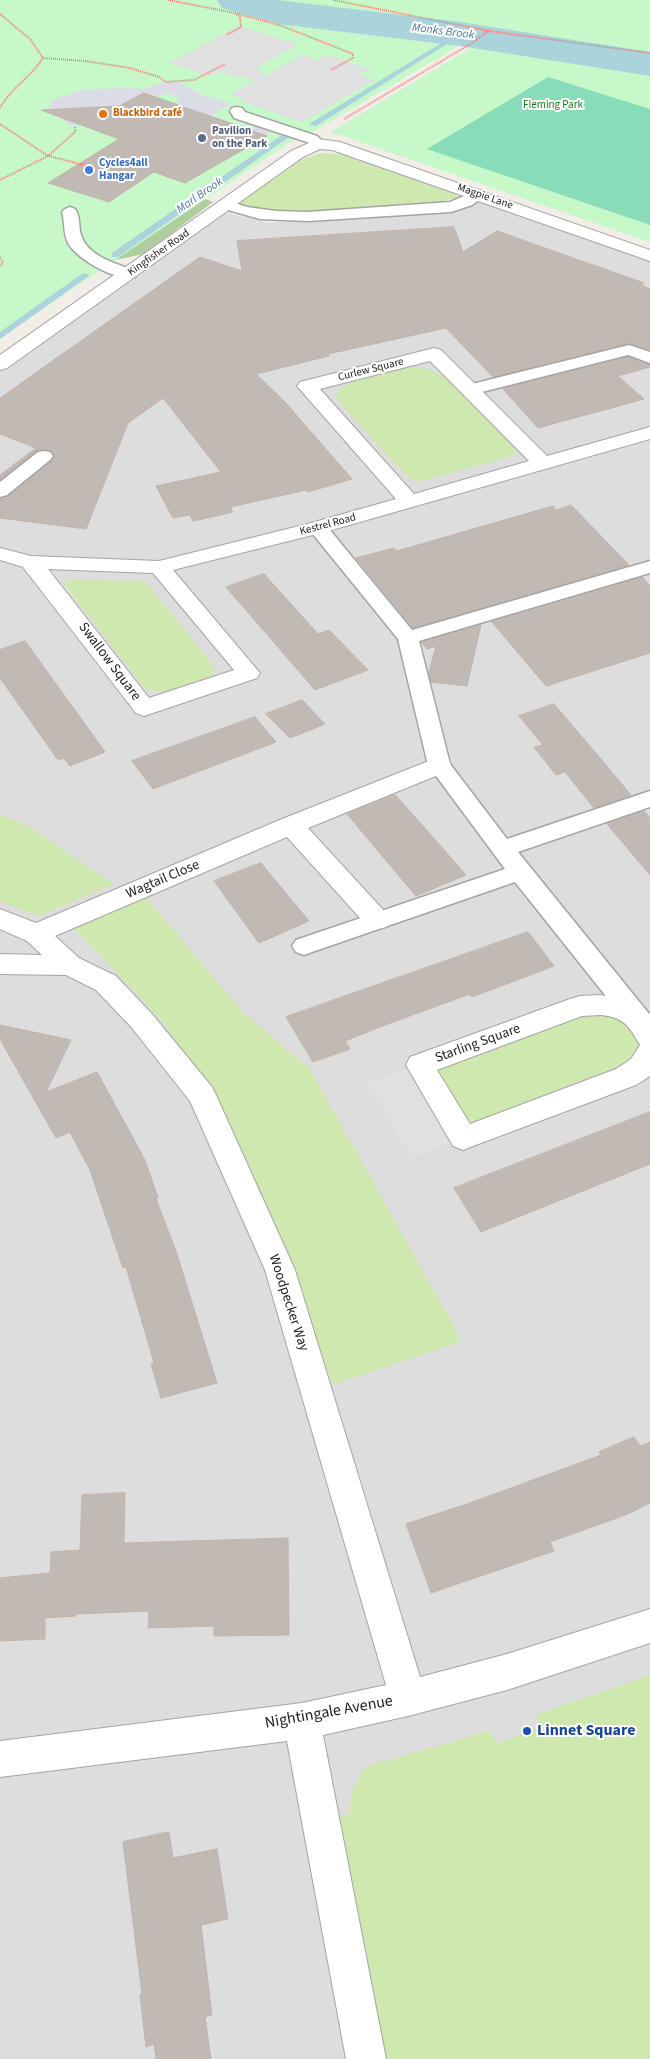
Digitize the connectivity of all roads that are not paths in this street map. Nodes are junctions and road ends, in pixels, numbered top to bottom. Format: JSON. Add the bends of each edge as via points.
{"nodes":[{"id":1,"x":237,"y":111,"type":"dead end"},
{"id":2,"x":318,"y":144,"type":"junction"},
{"id":3,"x":478,"y":195,"type":"junction"},
{"id":4,"x":226,"y":205,"type":"junction"},
{"id":5,"x":70,"y":212,"type":"dead end"},
{"id":6,"x":650,"y":256,"type":"edge"},
{"id":7,"x":129,"y":274,"type":"junction"},
{"id":8,"x":650,"y":358,"type":"edge"},
{"id":9,"x":0,"y":364,"type":"edge"},
{"id":10,"x":470,"y":390,"type":"junction"},
{"id":11,"x":650,"y":433,"type":"edge"},
{"id":12,"x":44,"y":456,"type":"dead end"},
{"id":13,"x":542,"y":463,"type":"junction"},
{"id":14,"x":0,"y":491,"type":"edge"},
{"id":15,"x":409,"y":501,"type":"junction"},
{"id":16,"x":318,"y":528,"type":"junction"},
{"id":17,"x":0,"y":554,"type":"edge"},
{"id":18,"x":31,"y":562,"type":"junction"},
{"id":19,"x":159,"y":567,"type":"junction"},
{"id":20,"x":650,"y":567,"type":"edge"},
{"id":21,"x":408,"y":638,"type":"junction"},
{"id":22,"x":439,"y":765,"type":"junction"},
{"id":23,"x":650,"y":799,"type":"edge"},
{"id":24,"x":291,"y":825,"type":"junction"},
{"id":25,"x":503,"y":849,"type":"junction"},
{"id":26,"x":520,"y":872,"type":"junction"},
{"id":27,"x":0,"y":918,"type":"edge"},
{"id":28,"x":377,"y":920,"type":"junction"},
{"id":29,"x":36,"y":934,"type":"junction"},
{"id":30,"x":304,"y":946,"type":"dead end"},
{"id":31,"x":0,"y":964,"type":"edge"},
{"id":32,"x":70,"y":965,"type":"junction"},
{"id":33,"x":647,"y":1026,"type":"edge"},
{"id":34,"x":650,"y":1052,"type":"edge"},
{"id":35,"x":650,"y":1626,"type":"edge"},
{"id":36,"x":408,"y":1698,"type":"junction"},
{"id":37,"x":302,"y":1721,"type":"junction"},
{"id":38,"x":0,"y":1759,"type":"edge"},
{"id":39,"x":366,"y":2059,"type":"edge"}],
"edges":[{"from":1,"to":2,"type":"lane","via":[[239,115],[312,139]]},
{"from":2,"to":3,"type":"street","name":"Magpie Lane","via":[[334,145]]},
{"from":2,"to":4,"type":"street","name":"Kingfisher Road","via":[[297,154]]},
{"from":3,"to":4,"type":"lane","via":[[451,207],[300,217],[265,215]]},
{"from":3,"to":6,"type":"street","name":"Magpie Lane"},
{"from":4,"to":7,"type":"street","name":"Kingfisher Road"},
{"from":5,"to":7,"type":"lane","via":[[72,233],[81,251]]},
{"from":7,"to":9,"type":"street","name":"Kingfisher Road"},
{"from":8,"to":10,"type":"lane","via":[[629,350]]},
{"from":10,"to":13,"type":"street","name":"Curlew Square"},
{"from":10,"to":15,"type":"street","name":"Curlew Square","via":[[434,354],[308,386]]},
{"from":11,"to":13,"type":"street","name":"Kestrel Road"},
{"from":12,"to":14,"type":"lane"},
{"from":13,"to":15,"type":"street","name":"Kestrel Road"},
{"from":15,"to":16,"type":"street","name":"Kestrel Road"},
{"from":16,"to":19,"type":"street","name":"Kestrel Road"},
{"from":16,"to":21,"type":"lane"},
{"from":17,"to":18,"type":"street","name":"Kestrel Road"},
{"from":18,"to":19,"type":"street","name":"Kestrel Road"},
{"from":18,"to":19,"type":"street","name":"Swallow Square","via":[[144,708],[249,673]]},
{"from":20,"to":21,"type":"lane"},
{"from":21,"to":22,"type":"lane"},
{"from":22,"to":24,"type":"street","name":"Wagtail Close"},
{"from":22,"to":25,"type":"lane"},
{"from":23,"to":25,"type":"lane"},
{"from":24,"to":28,"type":"street"},
{"from":24,"to":29,"type":"street","name":"Wagtail Close"},
{"from":25,"to":26,"type":"lane"},
{"from":26,"to":28,"type":"lane"},
{"from":26,"to":33,"type":"lane"},
{"from":27,"to":29,"type":"street","name":"Woodpecker Way"},
{"from":28,"to":30,"type":"lane"},
{"from":29,"to":32,"type":"street","name":"Woodpecker Way"},
{"from":31,"to":32,"type":"street","name":"Woodpecker Way"},
{"from":32,"to":36,"type":"street","name":"Woodpecker Way","via":[[106,983],[142,1021],[202,1095],[280,1270]]},
{"from":33,"to":34,"type":"street","name":"Starling Square","via":[[629,1012],[596,1003],[420,1065],[463,1138],[626,1076],[640,1069]]},
{"from":35,"to":36,"type":"street","name":"Nightingale Avenue","via":[[507,1672]]},
{"from":36,"to":37,"type":"street","name":"Nightingale Avenue"},
{"from":37,"to":38,"type":"street","name":"Nightingale Avenue"},
{"from":37,"to":39,"type":"street"}]}
